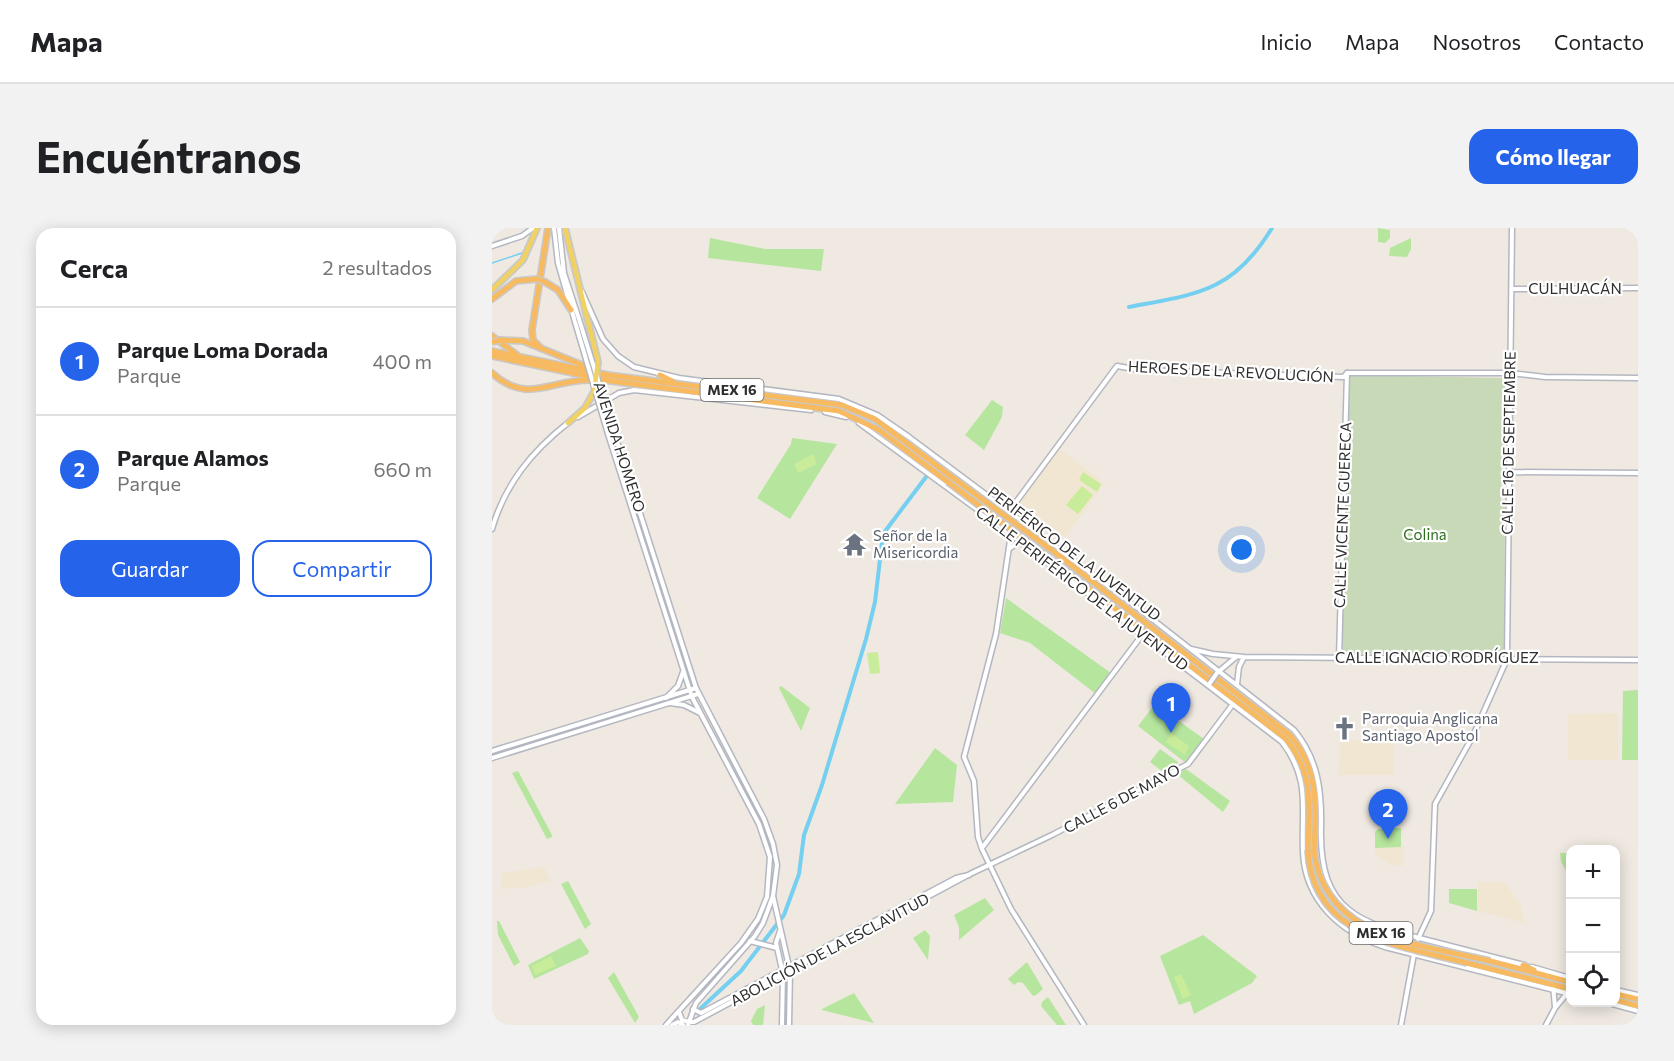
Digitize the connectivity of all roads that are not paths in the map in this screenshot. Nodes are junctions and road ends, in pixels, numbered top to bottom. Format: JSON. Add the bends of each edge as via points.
{"nodes":[{"id":1,"x":535,"y":228,"type":"edge"},
{"id":2,"x":548,"y":228,"type":"edge"},
{"id":3,"x":554,"y":228,"type":"edge"},
{"id":4,"x":559,"y":228,"type":"edge"},
{"id":5,"x":565,"y":228,"type":"edge"},
{"id":6,"x":1512,"y":228,"type":"edge"},
{"id":7,"x":492,"y":246,"type":"edge"},
{"id":8,"x":576,"y":274,"type":"junction"},
{"id":9,"x":1638,"y":288,"type":"edge"},
{"id":10,"x":1512,"y":289,"type":"junction"},
{"id":11,"x":492,"y":290,"type":"edge"},
{"id":12,"x":492,"y":299,"type":"edge"},
{"id":13,"x":571,"y":310,"type":"junction"},
{"id":14,"x":577,"y":320,"type":"junction"},
{"id":15,"x":492,"y":336,"type":"edge"},
{"id":16,"x":492,"y":342,"type":"edge"},
{"id":17,"x":541,"y":348,"type":"junction"},
{"id":18,"x":492,"y":351,"type":"edge"},
{"id":19,"x":492,"y":356,"type":"edge"},
{"id":20,"x":521,"y":357,"type":"junction"},
{"id":21,"x":492,"y":373,"type":"edge"},
{"id":22,"x":1347,"y":373,"type":"junction"},
{"id":23,"x":1510,"y":373,"type":"junction"},
{"id":24,"x":660,"y":375,"type":"junction"},
{"id":25,"x":609,"y":378,"type":"junction"},
{"id":26,"x":1638,"y":378,"type":"edge"},
{"id":27,"x":676,"y":383,"type":"junction"},
{"id":28,"x":723,"y":396,"type":"junction"},
{"id":29,"x":814,"y":396,"type":"junction"},
{"id":30,"x":796,"y":398,"type":"junction"},
{"id":31,"x":715,"y":399,"type":"junction"},
{"id":32,"x":568,"y":423,"type":"junction"},
{"id":33,"x":882,"y":432,"type":"junction"},
{"id":34,"x":893,"y":446,"type":"junction"},
{"id":35,"x":1509,"y":472,"type":"junction"},
{"id":36,"x":1638,"y":473,"type":"edge"},
{"id":37,"x":950,"y":479,"type":"junction"},
{"id":38,"x":1015,"y":504,"type":"junction"},
{"id":39,"x":1005,"y":510,"type":"junction"},
{"id":40,"x":1014,"y":516,"type":"junction"},
{"id":41,"x":997,"y":524,"type":"junction"},
{"id":42,"x":1028,"y":527,"type":"junction"},
{"id":43,"x":492,"y":529,"type":"edge"},
{"id":44,"x":1011,"y":534,"type":"junction"},
{"id":45,"x":1019,"y":540,"type":"junction"},
{"id":46,"x":1009,"y":549,"type":"junction"},
{"id":47,"x":1096,"y":578,"type":"junction"},
{"id":48,"x":1109,"y":594,"type":"junction"},
{"id":49,"x":1100,"y":599,"type":"junction"},
{"id":50,"x":1117,"y":615,"type":"junction"},
{"id":51,"x":1142,"y":635,"type":"junction"},
{"id":52,"x":1188,"y":648,"type":"junction"},
{"id":53,"x":1237,"y":656,"type":"junction"},
{"id":54,"x":1244,"y":657,"type":"junction"},
{"id":55,"x":1339,"y":658,"type":"junction"},
{"id":56,"x":1507,"y":659,"type":"junction"},
{"id":57,"x":1638,"y":660,"type":"edge"},
{"id":58,"x":682,"y":666,"type":"junction"},
{"id":59,"x":1218,"y":673,"type":"junction"},
{"id":60,"x":1209,"y":684,"type":"junction"},
{"id":61,"x":1237,"y":685,"type":"junction"},
{"id":62,"x":696,"y":688,"type":"junction"},
{"id":63,"x":690,"y":691,"type":"junction"},
{"id":64,"x":698,"y":694,"type":"junction"},
{"id":65,"x":692,"y":697,"type":"junction"},
{"id":66,"x":666,"y":698,"type":"junction"},
{"id":67,"x":670,"y":703,"type":"junction"},
{"id":68,"x":1233,"y":704,"type":"junction"},
{"id":69,"x":702,"y":715,"type":"junction"},
{"id":70,"x":492,"y":751,"type":"edge"},
{"id":71,"x":492,"y":758,"type":"edge"},
{"id":72,"x":982,"y":849,"type":"junction"},
{"id":73,"x":1311,"y":850,"type":"junction"},
{"id":74,"x":990,"y":865,"type":"junction"},
{"id":75,"x":773,"y":896,"type":"junction"},
{"id":76,"x":780,"y":930,"type":"junction"},
{"id":77,"x":1402,"y":934,"type":"junction"},
{"id":78,"x":1419,"y":938,"type":"junction"},
{"id":79,"x":750,"y":941,"type":"junction"},
{"id":80,"x":1430,"y":941,"type":"junction"},
{"id":81,"x":777,"y":948,"type":"junction"},
{"id":82,"x":1397,"y":950,"type":"junction"},
{"id":83,"x":1414,"y":954,"type":"junction"},
{"id":84,"x":1425,"y":957,"type":"junction"},
{"id":85,"x":1523,"y":965,"type":"junction"},
{"id":86,"x":790,"y":969,"type":"junction"},
{"id":87,"x":783,"y":972,"type":"junction"},
{"id":88,"x":1566,"y":977,"type":"edge"},
{"id":89,"x":1552,"y":978,"type":"junction"},
{"id":90,"x":1514,"y":979,"type":"junction"},
{"id":91,"x":1533,"y":980,"type":"junction"},
{"id":92,"x":1566,"y":981,"type":"edge"},
{"id":93,"x":1552,"y":987,"type":"junction"},
{"id":94,"x":1566,"y":990,"type":"edge"},
{"id":95,"x":1620,"y":993,"type":"edge"},
{"id":96,"x":1566,"y":996,"type":"edge"},
{"id":97,"x":1638,"y":997,"type":"edge"},
{"id":98,"x":1620,"y":1001,"type":"edge"},
{"id":99,"x":1620,"y":1006,"type":"edge"},
{"id":100,"x":1638,"y":1006,"type":"edge"},
{"id":101,"x":1555,"y":1008,"type":"junction"},
{"id":102,"x":693,"y":1009,"type":"junction"},
{"id":103,"x":1638,"y":1011,"type":"edge"},
{"id":104,"x":679,"y":1012,"type":"junction"},
{"id":105,"x":675,"y":1016,"type":"junction"},
{"id":106,"x":689,"y":1023,"type":"edge"},
{"id":107,"x":666,"y":1025,"type":"edge"},
{"id":108,"x":672,"y":1025,"type":"edge"},
{"id":109,"x":683,"y":1025,"type":"edge"},
{"id":110,"x":782,"y":1025,"type":"edge"},
{"id":111,"x":789,"y":1025,"type":"edge"},
{"id":112,"x":1084,"y":1025,"type":"edge"},
{"id":113,"x":1401,"y":1025,"type":"edge"},
{"id":114,"x":1546,"y":1025,"type":"edge"}],
"edges":[{"from":1,"to":7,"type":"main road"},
{"from":1,"to":11,"type":"main road","via":[[524,261]]},
{"from":2,"to":17,"type":"highway","via":[[532,330],[533,340]]},
{"from":3,"to":13,"type":"main road","name":"AVENIDA HOMERO","via":[[558,263]]},
{"from":4,"to":14,"type":"main road","name":"AVENIDA HOMERO","via":[[564,273]]},
{"from":5,"to":8,"type":"main road","name":"AVENIDA HOMERO"},
{"from":6,"to":10,"type":"main road","name":"CALLE 16 DE SEPTIEMBRE"},
{"from":8,"to":24,"type":"main road","via":[[607,345],[634,367]]},
{"from":8,"to":32,"type":"main road","name":"AVENIDA HOMERO","bridge":true,"via":[[598,362],[594,392],[588,404]]},
{"from":9,"to":10,"type":"main road","name":"CULHUACÁN"},
{"from":10,"to":23,"type":"main road","name":"CALLE 16 DE SEPTIEMBRE"},
{"from":12,"to":13,"type":"highway","bridge":true,"via":[[516,281],[537,279],[558,290]]},
{"from":13,"to":14,"type":"main road","name":"AVENIDA HOMERO"},
{"from":14,"to":58,"type":"main road","name":"AVENIDA HOMERO","bridge":true},
{"from":14,"to":62,"type":"main road","name":"AVENIDA HOMERO","bridge":true},
{"from":15,"to":20,"type":"highway"},
{"from":16,"to":17,"type":"highway","bridge":true,"via":[[518,340]]},
{"from":17,"to":25,"type":"highway"},
{"from":18,"to":20,"type":"highway","name":"PERIFÉRICO DE LA JUVENTUD","number":"MEX 16"},
{"from":19,"to":25,"type":"highway","name":"PERIFÉRICO DE LA JUVENTUD","number":"MEX 16"},
{"from":20,"to":25,"type":"highway","name":"PERIFÉRICO DE LA JUVENTUD","number":"MEX 16"},
{"from":21,"to":25,"type":"highway","via":[[509,385],[532,390],[571,380]]},
{"from":22,"to":23,"type":"main road","name":"HEROES DE LA REVOLUCIÓN"},
{"from":22,"to":38,"type":"main road","name":"HEROES DE LA REVOLUCIÓN","via":[[1334,377],[1117,366]]},
{"from":22,"to":55,"type":"main road","name":"CALLE VICENTE GUERECA"},
{"from":23,"to":26,"type":"main road","name":"HEROES DE LA REVOLUCIÓN"},
{"from":23,"to":35,"type":"main road","name":"CALLE 16 DE SEPTIEMBRE"},
{"from":24,"to":27,"type":"highway"},
{"from":24,"to":29,"type":"main road","name":"CALLE PERIFÉRICO DE LA JUVENTUD"},
{"from":25,"to":27,"type":"highway","name":"PERIFÉRICO DE LA JUVENTUD","number":"MEX 16"},
{"from":25,"to":28,"type":"highway","name":"PERIFÉRICO DE LA JUVENTUD","number":"MEX 16"},
{"from":27,"to":30,"type":"highway","name":"PERIFÉRICO DE LA JUVENTUD","number":"MEX 16"},
{"from":28,"to":31,"type":"highway"},
{"from":28,"to":33,"type":"highway","name":"PERIFÉRICO DE LA JUVENTUD","number":"MEX 16","via":[[839,411]]},
{"from":29,"to":30,"type":"highway"},
{"from":29,"to":39,"type":"main road","name":"CALLE PERIFÉRICO DE LA JUVENTUD","via":[[844,400],[877,416]]},
{"from":30,"to":37,"type":"highway","name":"PERIFÉRICO DE LA JUVENTUD","number":"MEX 16","via":[[842,405],[865,414]]},
{"from":31,"to":32,"type":"main road","name":"CALLE PERIFÉRICO DE LA JUVENTUD","via":[[625,391]]},
{"from":31,"to":34,"type":"main road","name":"CALLE PERIFÉRICO DE LA JUVENTUD","via":[[839,414]]},
{"from":32,"to":43,"type":"main road","via":[[526,462],[501,501]]},
{"from":33,"to":34,"type":"highway"},
{"from":33,"to":37,"type":"highway","name":"PERIFÉRICO DE LA JUVENTUD","number":"MEX 16"},
{"from":34,"to":41,"type":"main road","name":"CALLE PERIFÉRICO DE LA JUVENTUD"},
{"from":35,"to":36,"type":"main road"},
{"from":35,"to":56,"type":"main road","name":"CALLE 16 DE SEPTIEMBRE"},
{"from":37,"to":48,"type":"highway","name":"PERIFÉRICO DE LA JUVENTUD","number":"MEX 16","bridge":true},
{"from":37,"to":49,"type":"highway","name":"PERIFÉRICO DE LA JUVENTUD","number":"MEX 16","bridge":true},
{"from":38,"to":39,"type":"main road"},
{"from":38,"to":40,"type":"main road"},
{"from":39,"to":40,"type":"main road","name":"CALLE PERIFÉRICO DE LA JUVENTUD"},
{"from":39,"to":41,"type":"main road","via":[[1004,519]]},
{"from":40,"to":42,"type":"main road","name":"CALLE PERIFÉRICO DE LA JUVENTUD"},
{"from":40,"to":44,"type":"main road"},
{"from":41,"to":44,"type":"main road","name":"CALLE PERIFÉRICO DE LA JUVENTUD"},
{"from":42,"to":45,"type":"main road","via":[[1021,531]]},
{"from":42,"to":47,"type":"main road","name":"CALLE PERIFÉRICO DE LA JUVENTUD"},
{"from":44,"to":45,"type":"main road","name":"CALLE PERIFÉRICO DE LA JUVENTUD"},
{"from":44,"to":46,"type":"main road"},
{"from":45,"to":46,"type":"main road"},
{"from":45,"to":50,"type":"main road","name":"CALLE PERIFÉRICO DE LA JUVENTUD"},
{"from":46,"to":72,"type":"main road","via":[[996,634],[965,751]]},
{"from":47,"to":48,"type":"highway"},
{"from":47,"to":52,"type":"main road","name":"CALLE PERIFÉRICO DE LA JUVENTUD"},
{"from":48,"to":73,"type":"highway","name":"PERIFÉRICO DE LA JUVENTUD","number":"MEX 16","via":[[1268,715],[1299,746],[1315,785]]},
{"from":49,"to":50,"type":"highway"},
{"from":49,"to":73,"type":"highway","name":"PERIFÉRICO DE LA JUVENTUD","number":"MEX 16","via":[[1270,725],[1294,749],[1309,786]]},
{"from":50,"to":51,"type":"main road","name":"CALLE PERIFÉRICO DE LA JUVENTUD"},
{"from":51,"to":60,"type":"main road","name":"CALLE PERIFÉRICO DE LA JUVENTUD"},
{"from":51,"to":72,"type":"main road"},
{"from":52,"to":53,"type":"main road","name":"CALLE IGNACIO RODRÍGUEZ"},
{"from":52,"to":59,"type":"main road","name":"CALLE PERIFÉRICO DE LA JUVENTUD"},
{"from":53,"to":54,"type":"main road","name":"CALLE IGNACIO RODRÍGUEZ"},
{"from":53,"to":59,"type":"main road"},
{"from":54,"to":55,"type":"main road","name":"CALLE IGNACIO RODRÍGUEZ"},
{"from":54,"to":61,"type":"main road"},
{"from":55,"to":56,"type":"main road","name":"CALLE IGNACIO RODRÍGUEZ"},
{"from":56,"to":57,"type":"main road","name":"CALLE IGNACIO RODRÍGUEZ"},
{"from":56,"to":78,"type":"main road","via":[[1468,745],[1435,804],[1431,911]]},
{"from":58,"to":63,"type":"main road","name":"AVENIDA HOMERO"},
{"from":58,"to":66,"type":"main road","via":[[678,686]]},
{"from":59,"to":60,"type":"main road","bridge":true},
{"from":59,"to":61,"type":"main road","name":"CALLE PERIFÉRICO DE LA JUVENTUD"},
{"from":60,"to":68,"type":"main road","name":"CALLE PERIFÉRICO DE LA JUVENTUD"},
{"from":61,"to":77,"type":"main road","name":"CALLE PERIFÉRICO DE LA JUVENTUD","via":[[1294,730],[1310,754],[1322,797],[1322,866],[1338,898],[1364,921]]},
{"from":62,"to":63,"type":"main road"},
{"from":62,"to":64,"type":"main road","name":"AVENIDA HOMERO"},
{"from":63,"to":65,"type":"main road","name":"AVENIDA HOMERO"},
{"from":63,"to":66,"type":"main road"},
{"from":64,"to":65,"type":"main road"},
{"from":64,"to":75,"type":"main road","via":[[770,832],[777,865]]},
{"from":65,"to":67,"type":"main road"},
{"from":65,"to":69,"type":"main road"},
{"from":66,"to":70,"type":"main road"},
{"from":67,"to":69,"type":"main road","via":[[689,706]]},
{"from":67,"to":71,"type":"main road"},
{"from":68,"to":74,"type":"main road","name":"CALLE 6 DE MAYO","via":[[1188,764]]},
{"from":68,"to":82,"type":"main road","name":"CALLE PERIFÉRICO DE LA JUVENTUD","via":[[1278,738],[1295,762],[1305,798],[1303,853],[1318,900],[1355,936]]},
{"from":69,"to":104,"type":"main road","via":[[759,824],[770,856],[770,877],[767,897],[751,931]]},
{"from":72,"to":74,"type":"main road"},
{"from":73,"to":89,"type":"highway","name":"PERIFÉRICO DE LA JUVENTUD","number":"MEX 16","bridge":true,"via":[[1326,892],[1358,924]]},
{"from":73,"to":91,"type":"highway","name":"PERIFÉRICO DE LA JUVENTUD","number":"MEX 16","bridge":true,"via":[[1311,870],[1321,897],[1352,928],[1376,939]]},
{"from":74,"to":86,"type":"main road","name":"ABOLICIÓN DE LA ESCLAVITUD","via":[[957,878]]},
{"from":74,"to":112,"type":"main road","via":[[1011,909]]},
{"from":75,"to":76,"type":"main road"},
{"from":75,"to":79,"type":"main road","via":[[763,923]]},
{"from":76,"to":81,"type":"main road"},
{"from":76,"to":86,"type":"main road"},
{"from":77,"to":78,"type":"main road","name":"CALLE PERIFÉRICO DE LA JUVENTUD"},
{"from":77,"to":82,"type":"main road"},
{"from":78,"to":80,"type":"main road","name":"CALLE PERIFÉRICO DE LA JUVENTUD"},
{"from":78,"to":83,"type":"main road"},
{"from":79,"to":81,"type":"main road"},
{"from":79,"to":102,"type":"main road"},
{"from":80,"to":84,"type":"main road","via":[[1425,946]]},
{"from":80,"to":85,"type":"main road","name":"CALLE PERIFÉRICO DE LA JUVENTUD"},
{"from":81,"to":87,"type":"main road"},
{"from":82,"to":83,"type":"main road","name":"CALLE PERIFÉRICO DE LA JUVENTUD"},
{"from":83,"to":84,"type":"main road","name":"CALLE PERIFÉRICO DE LA JUVENTUD"},
{"from":83,"to":113,"type":"main road"},
{"from":84,"to":90,"type":"main road","name":"CALLE PERIFÉRICO DE LA JUVENTUD"},
{"from":85,"to":88,"type":"main road","name":"CALLE PERIFÉRICO DE LA JUVENTUD"},
{"from":85,"to":89,"type":"highway"},
{"from":86,"to":87,"type":"main road","name":"ABOLICIÓN DE LA ESCLAVITUD"},
{"from":86,"to":111,"type":"main road"},
{"from":87,"to":102,"type":"main road","name":"ABOLICIÓN DE LA ESCLAVITUD","via":[[701,1013]]},
{"from":87,"to":106,"type":"main road","name":"ABOLICIÓN DE LA ESCLAVITUD"},
{"from":87,"to":110,"type":"main road"},
{"from":89,"to":92,"type":"highway","number":"MEX 16"},
{"from":90,"to":91,"type":"highway"},
{"from":90,"to":93,"type":"main road","name":"CALLE PERIFÉRICO DE LA JUVENTUD"},
{"from":91,"to":93,"type":"highway","number":"MEX 16"},
{"from":93,"to":94,"type":"highway","number":"MEX 16"},
{"from":93,"to":101,"type":"main road"},
{"from":95,"to":97,"type":"highway"},
{"from":96,"to":101,"type":"main road"},
{"from":98,"to":100,"type":"highway"},
{"from":99,"to":103,"type":"main road"},
{"from":101,"to":114,"type":"main road"},
{"from":102,"to":106,"type":"main road"},
{"from":104,"to":105,"type":"main road"},
{"from":104,"to":106,"type":"main road","via":[[682,1020]]},
{"from":105,"to":107,"type":"main road"},
{"from":105,"to":108,"type":"main road"},
{"from":108,"to":109,"type":"main road"}]}
